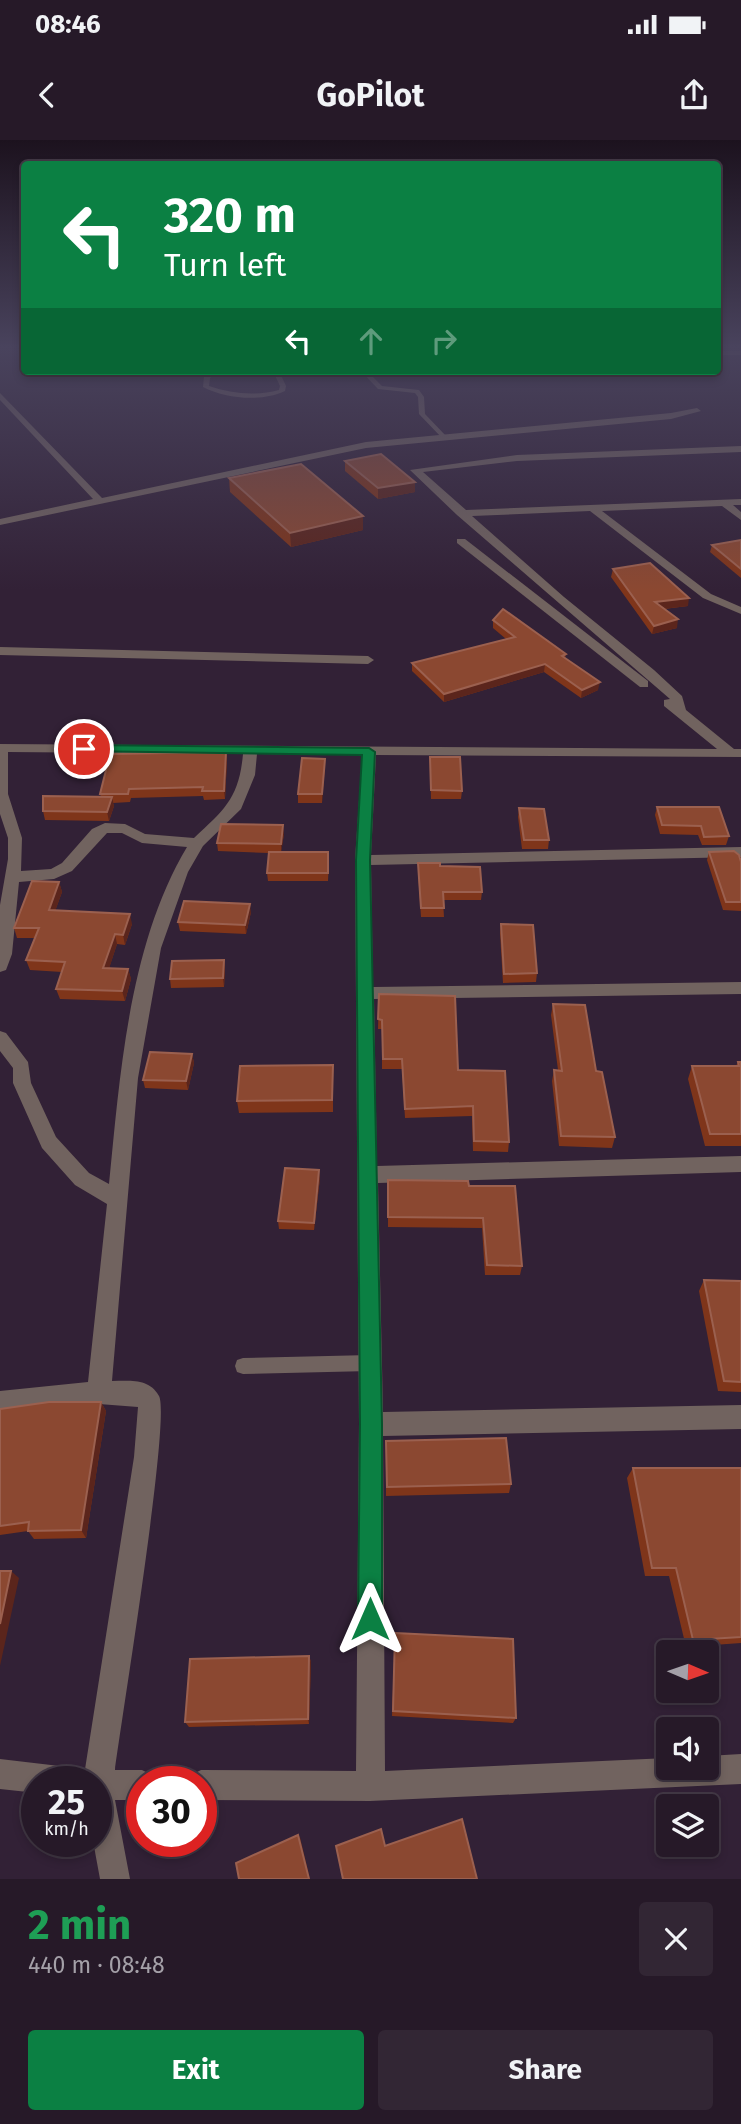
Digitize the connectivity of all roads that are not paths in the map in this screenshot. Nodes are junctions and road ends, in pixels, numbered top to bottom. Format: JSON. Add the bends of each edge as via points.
{"nodes":[{"id":1,"x":26,"y":428,"type":"edge"},
{"id":2,"x":436,"y":428,"type":"edge"},
{"id":3,"x":540,"y":428,"type":"edge"},
{"id":4,"x":444,"y":437,"type":"junction"},
{"id":5,"x":741,"y":449,"type":"edge"},
{"id":6,"x":100,"y":501,"type":"junction"},
{"id":7,"x":741,"y":502,"type":"edge"},
{"id":8,"x":724,"y":503,"type":"junction"},
{"id":9,"x":591,"y":507,"type":"junction"},
{"id":10,"x":461,"y":513,"type":"junction"},
{"id":11,"x":741,"y":517,"type":"edge"},
{"id":12,"x":0,"y":522,"type":"edge"},
{"id":13,"x":461,"y":541,"type":"dead end"},
{"id":14,"x":741,"y":611,"type":"edge"},
{"id":15,"x":0,"y":650,"type":"edge"},
{"id":16,"x":368,"y":660,"type":"dead end"},
{"id":17,"x":678,"y":710,"type":"junction"},
{"id":18,"x":1,"y":748,"type":"edge"},
{"id":19,"x":250,"y":750,"type":"junction"},
{"id":20,"x":369,"y":752,"type":"junction"},
{"id":21,"x":736,"y":754,"type":"edge"},
{"id":22,"x":197,"y":843,"type":"junction"},
{"id":23,"x":741,"y":852,"type":"edge"},
{"id":24,"x":363,"y":860,"type":"junction"},
{"id":25,"x":13,"y":877,"type":"junction"},
{"id":26,"x":0,"y":966,"type":"edge"},
{"id":27,"x":741,"y":988,"type":"edge"},
{"id":28,"x":364,"y":993,"type":"junction"},
{"id":29,"x":0,"y":1038,"type":"edge"},
{"id":30,"x":741,"y":1164,"type":"edge"},
{"id":31,"x":367,"y":1175,"type":"junction"},
{"id":32,"x":116,"y":1199,"type":"junction"},
{"id":33,"x":370,"y":1363,"type":"junction"},
{"id":34,"x":243,"y":1366,"type":"dead end"},
{"id":35,"x":99,"y":1392,"type":"junction"},
{"id":36,"x":0,"y":1402,"type":"edge"},
{"id":37,"x":741,"y":1417,"type":"edge"},
{"id":38,"x":371,"y":1424,"type":"junction"},
{"id":39,"x":100,"y":1766,"type":"edge"},
{"id":40,"x":741,"y":1769,"type":"edge"},
{"id":41,"x":0,"y":1774,"type":"edge"},
{"id":42,"x":21,"y":1776,"type":"edge"},
{"id":43,"x":217,"y":1785,"type":"edge"},
{"id":44,"x":370,"y":1786,"type":"junction"},
{"id":45,"x":111,"y":1857,"type":"edge"},
{"id":46,"x":115,"y":1879,"type":"edge"}],
"edges":[{"from":1,"to":6,"type":"street"},
{"from":2,"to":4,"type":"lane"},
{"from":3,"to":4,"type":"street"},
{"from":4,"to":6,"type":"street","via":[[366,445]]},
{"from":5,"to":10,"type":"street","via":[[517,458],[415,470]]},
{"from":6,"to":12,"type":"street"},
{"from":7,"to":8,"type":"street"},
{"from":8,"to":9,"type":"street"},
{"from":8,"to":11,"type":"street"},
{"from":9,"to":10,"type":"street"},
{"from":9,"to":14,"type":"street","via":[[707,596]]},
{"from":10,"to":17,"type":"street","via":[[650,673],[677,699]]},
{"from":13,"to":17,"type":"street"},
{"from":15,"to":16,"type":"street"},
{"from":17,"to":21,"type":"street"},
{"from":18,"to":19,"type":"street"},
{"from":18,"to":25,"type":"street","via":[[1,794],[15,838]]},
{"from":19,"to":20,"type":"street"},
{"from":19,"to":22,"type":"street","via":[[248,775],[234,809]]},
{"from":20,"to":21,"type":"street"},
{"from":20,"to":24,"type":"street"},
{"from":22,"to":25,"type":"street","via":[[142,838],[125,829],[104,828],[67,867],[54,874]]},
{"from":22,"to":32,"type":"street","via":[[180,872],[153,948],[129,1078]]},
{"from":23,"to":24,"type":"street"},
{"from":24,"to":28,"type":"street"},
{"from":25,"to":26,"type":"street"},
{"from":27,"to":28,"type":"street"},
{"from":28,"to":31,"type":"street"},
{"from":29,"to":32,"type":"street","via":[[22,1067],[22,1083],[49,1142],[82,1179]]},
{"from":30,"to":31,"type":"street"},
{"from":31,"to":33,"type":"street"},
{"from":32,"to":35,"type":"street"},
{"from":33,"to":34,"type":"lane"},
{"from":33,"to":38,"type":"street"},
{"from":35,"to":36,"type":"street"},
{"from":35,"to":39,"type":"street","via":[[142,1393],[150,1403]]},
{"from":37,"to":38,"type":"street"},
{"from":38,"to":44,"type":"street"},
{"from":40,"to":44,"type":"street"},
{"from":41,"to":42,"type":"street"},
{"from":43,"to":44,"type":"street"},
{"from":45,"to":46,"type":"street"}]}
